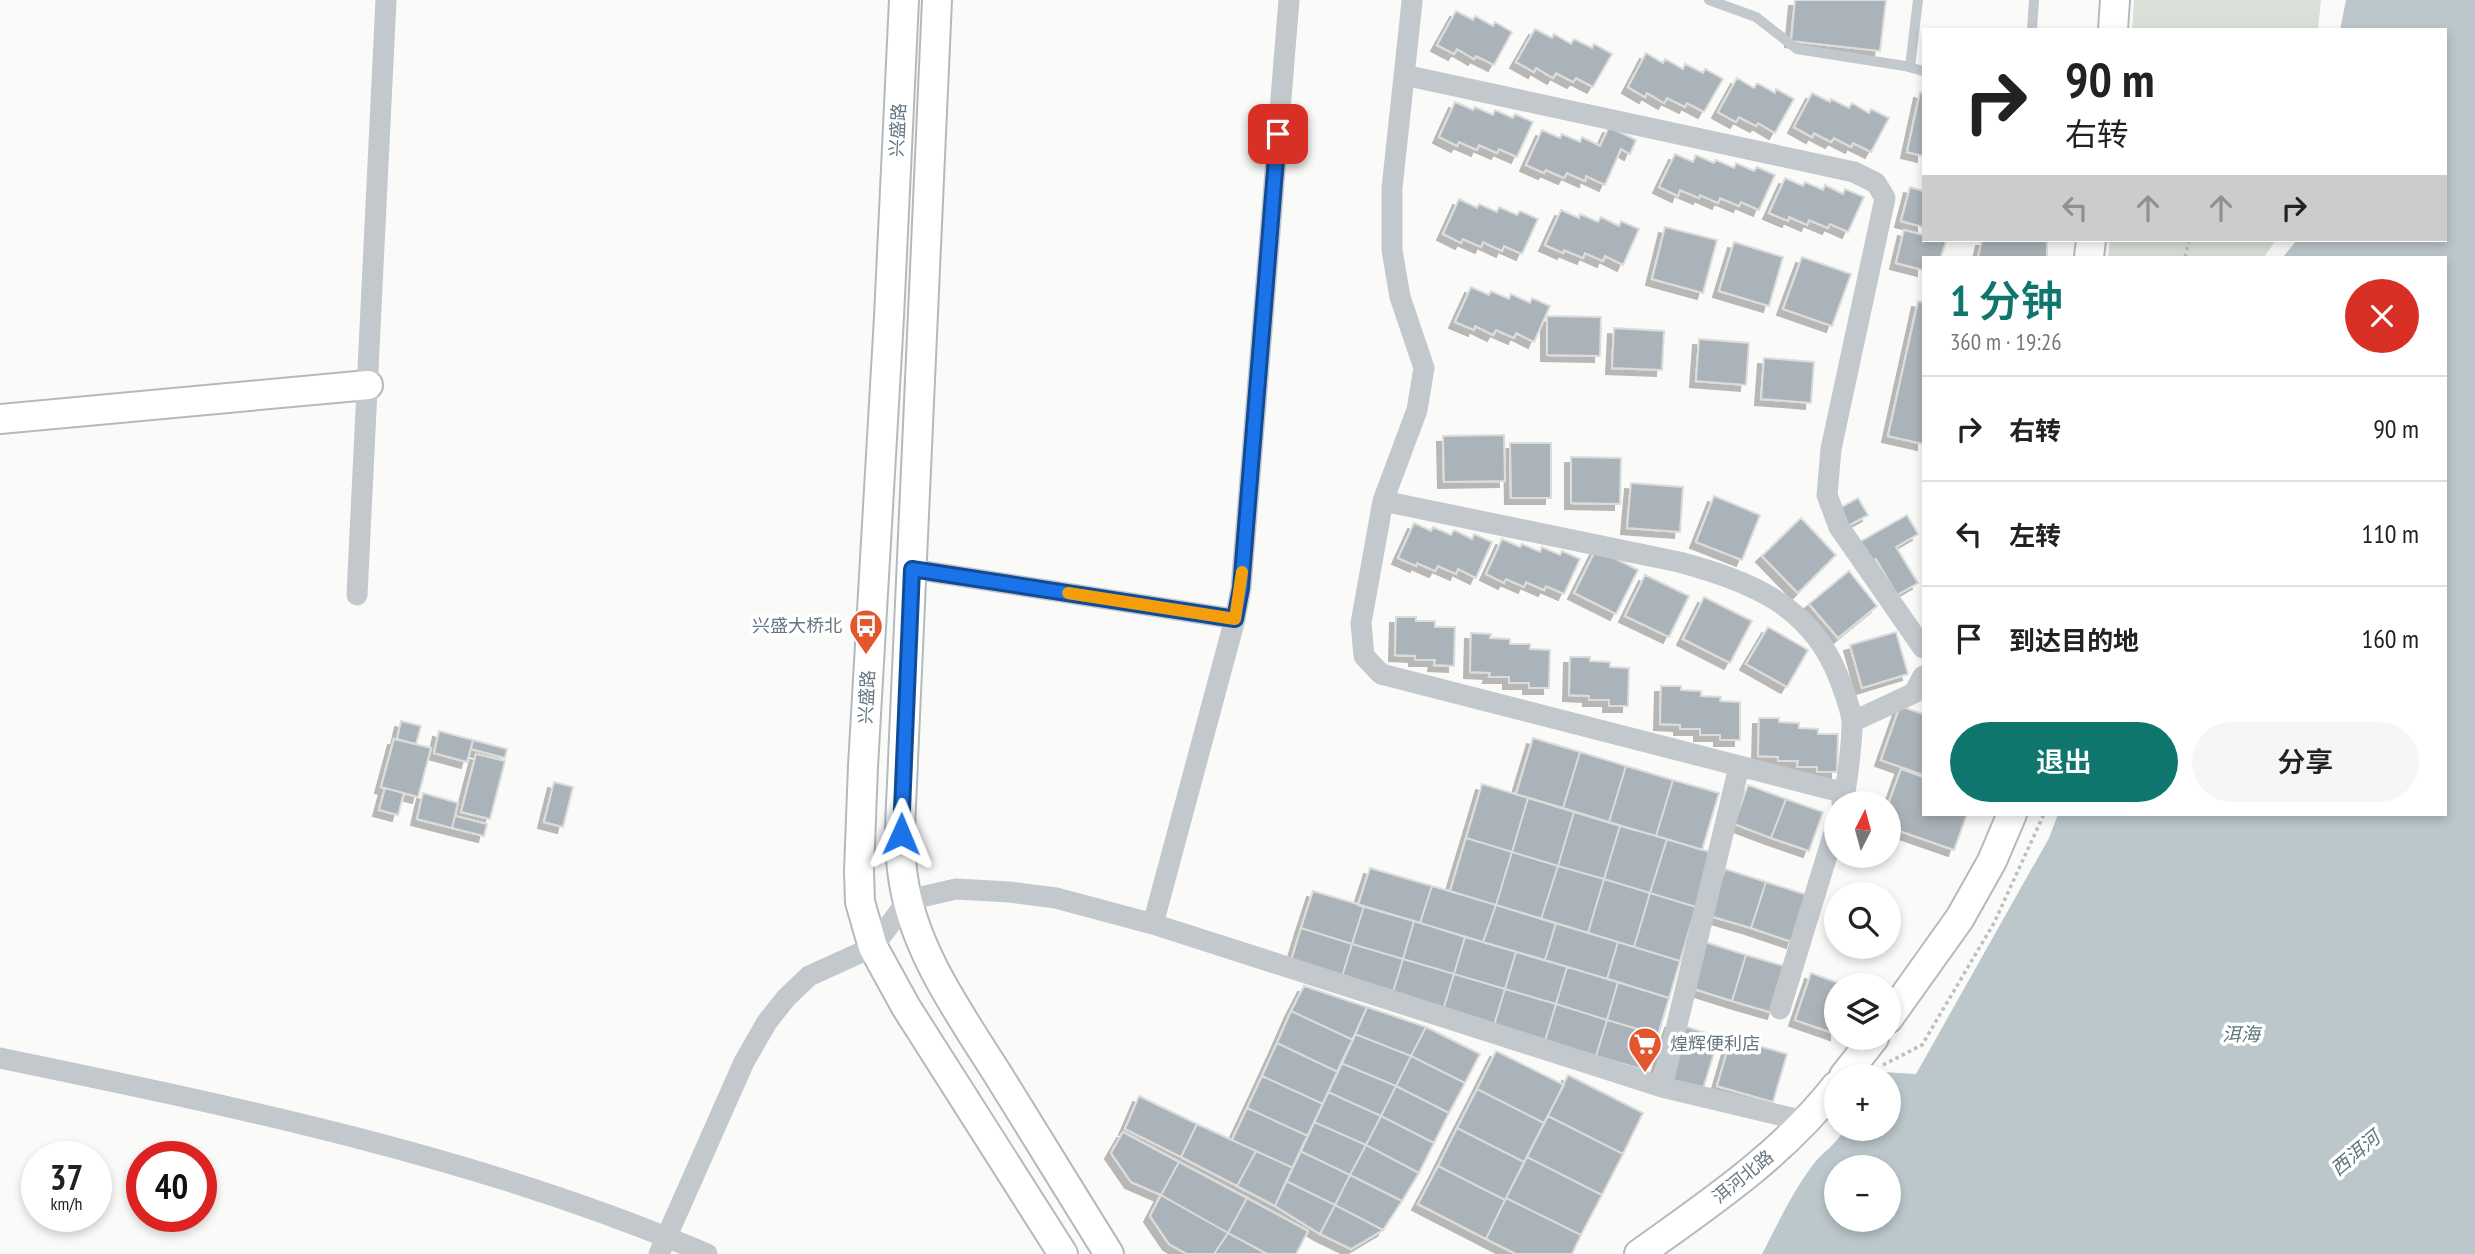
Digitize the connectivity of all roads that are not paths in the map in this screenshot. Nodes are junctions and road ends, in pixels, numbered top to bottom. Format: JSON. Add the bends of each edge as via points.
{"nodes":[{"id":1,"x":387,"y":0,"type":"edge"},
{"id":2,"x":904,"y":0,"type":"edge"},
{"id":3,"x":937,"y":0,"type":"edge"},
{"id":4,"x":955,"y":0,"type":"edge"},
{"id":5,"x":1289,"y":0,"type":"edge"},
{"id":6,"x":1709,"y":0,"type":"edge"},
{"id":7,"x":1918,"y":0,"type":"edge"},
{"id":8,"x":2034,"y":0,"type":"edge"},
{"id":9,"x":2115,"y":0,"type":"edge"},
{"id":10,"x":1412,"y":2,"type":"edge"},
{"id":11,"x":2032,"y":28,"type":"edge"},
{"id":12,"x":2113,"y":28,"type":"edge"},
{"id":13,"x":934,"y":47,"type":"junction"},
{"id":14,"x":1910,"y":67,"type":"junction"},
{"id":15,"x":1922,"y":71,"type":"edge"},
{"id":16,"x":1404,"y":75,"type":"junction"},
{"id":17,"x":368,"y":385,"type":"junction"},
{"id":18,"x":0,"y":419,"type":"edge"},
{"id":19,"x":1383,"y":501,"type":"junction"},
{"id":20,"x":912,"y":569,"type":"junction"},
{"id":21,"x":357,"y":595,"type":"dead end"},
{"id":22,"x":1235,"y":619,"type":"junction"},
{"id":23,"x":1922,"y":647,"type":"edge"},
{"id":24,"x":1922,"y":678,"type":"edge"},
{"id":25,"x":1852,"y":722,"type":"junction"},
{"id":26,"x":1739,"y":767,"type":"junction"},
{"id":27,"x":1845,"y":791,"type":"edge"},
{"id":28,"x":1824,"y":792,"type":"edge"},
{"id":29,"x":2011,"y":816,"type":"edge"},
{"id":30,"x":1824,"y":864,"type":"edge"},
{"id":31,"x":908,"y":900,"type":"junction"},
{"id":32,"x":1153,"y":924,"type":"junction"},
{"id":33,"x":873,"y":947,"type":"junction"},
{"id":34,"x":1901,"y":1001,"type":"edge"},
{"id":35,"x":1780,"y":1009,"type":"dead end"},
{"id":36,"x":1865,"y":1050,"type":"edge"},
{"id":37,"x":0,"y":1058,"type":"edge"},
{"id":38,"x":1853,"y":1064,"type":"edge"},
{"id":39,"x":1662,"y":1087,"type":"junction"},
{"id":40,"x":1824,"y":1099,"type":"edge"},
{"id":41,"x":1804,"y":1121,"type":"junction"},
{"id":42,"x":663,"y":1245,"type":"edge"},
{"id":43,"x":707,"y":1254,"type":"edge"},
{"id":44,"x":1063,"y":1254,"type":"edge"},
{"id":45,"x":1109,"y":1254,"type":"edge"},
{"id":46,"x":1639,"y":1254,"type":"edge"}],
"edges":[{"from":1,"to":17,"type":"street"},
{"from":2,"to":33,"type":"street","name":"兴盛路","via":[[859,871],[860,902]]},
{"from":3,"to":13,"type":"street","name":"兴盛路"},
{"from":4,"to":13,"type":"street"},
{"from":5,"to":22,"type":"street"},
{"from":6,"to":14,"type":"lane","via":[[1756,17],[1797,49]]},
{"from":7,"to":14,"type":"lane"},
{"from":8,"to":11,"type":"lane"},
{"from":9,"to":12,"type":"street"},
{"from":10,"to":16,"type":"street"},
{"from":13,"to":20,"type":"street","name":"兴盛路"},
{"from":14,"to":15,"type":"lane"},
{"from":16,"to":19,"type":"street","via":[[1392,188],[1392,250],[1400,297],[1424,368],[1417,410]]},
{"from":16,"to":23,"type":"street","via":[[1854,172],[1876,183],[1885,198],[1830,449],[1827,495],[1839,527]]},
{"from":17,"to":18,"type":"street"},
{"from":17,"to":21,"type":"street"},
{"from":19,"to":25,"type":"street","via":[[1679,562],[1764,591],[1809,625],[1830,656]]},
{"from":19,"to":26,"type":"street","via":[[1362,623],[1364,656],[1381,674]]},
{"from":20,"to":22,"type":"street"},
{"from":20,"to":31,"type":"street","name":"兴盛路","via":[[902,760],[901,859]]},
{"from":22,"to":32,"type":"street"},
{"from":24,"to":25,"type":"street","via":[[1914,694]]},
{"from":25,"to":27,"type":"street"},
{"from":26,"to":28,"type":"street"},
{"from":26,"to":39,"type":"street"},
{"from":29,"to":34,"type":"street","via":[[1960,918]]},
{"from":30,"to":35,"type":"street"},
{"from":31,"to":32,"type":"street","via":[[956,889],[1009,892],[1056,898]]},
{"from":31,"to":33,"type":"street"},
{"from":31,"to":45,"type":"street","name":"兴盛路","via":[[931,962],[958,1010]]},
{"from":32,"to":39,"type":"street"},
{"from":33,"to":42,"type":"street","via":[[809,976],[767,1022],[744,1062]]},
{"from":33,"to":44,"type":"street","name":"兴盛路","via":[[906,1007]]},
{"from":36,"to":38,"type":"street"},
{"from":37,"to":42,"type":"street","via":[[467,1167]]},
{"from":39,"to":41,"type":"street"},
{"from":40,"to":41,"type":"street","name":"洱河北路"},
{"from":41,"to":46,"type":"street","name":"洱河北路","via":[[1724,1194]]},
{"from":42,"to":43,"type":"street"}]}
